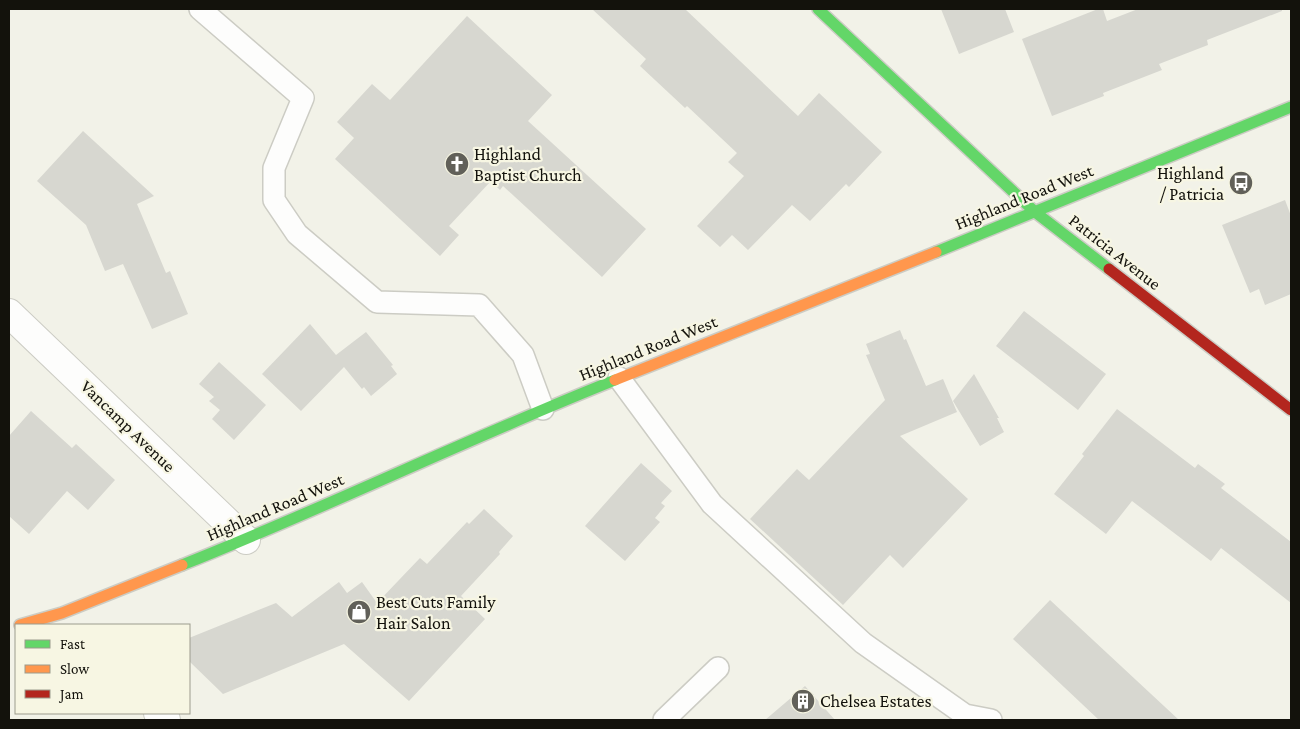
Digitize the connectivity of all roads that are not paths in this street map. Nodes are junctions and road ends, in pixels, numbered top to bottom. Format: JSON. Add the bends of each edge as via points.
{"nodes":[{"id":1,"x":200,"y":9,"type":"edge"},
{"id":2,"x":818,"y":9,"type":"edge"},
{"id":3,"x":1291,"y":107,"type":"edge"},
{"id":4,"x":1034,"y":212,"type":"junction"},
{"id":5,"x":9,"y":313,"type":"edge"},
{"id":6,"x":619,"y":378,"type":"junction"},
{"id":7,"x":542,"y":409,"type":"junction"},
{"id":8,"x":1291,"y":410,"type":"edge"},
{"id":9,"x":246,"y":540,"type":"junction"},
{"id":10,"x":68,"y":619,"type":"edge"},
{"id":11,"x":28,"y":624,"type":"edge"},
{"id":12,"x":718,"y":668,"type":"dead end"},
{"id":13,"x":664,"y":720,"type":"edge"},
{"id":14,"x":991,"y":720,"type":"edge"}],
"edges":[{"from":1,"to":7,"type":"lane","via":[[303,98],[274,168],[274,200],[298,234],[376,302],[479,305],[523,355]]},
{"from":2,"to":4,"type":"main road","name":"Patricia Avenue"},
{"from":3,"to":4,"type":"main road","name":"Highland Road West"},
{"from":4,"to":6,"type":"main road","name":"Highland Road West"},
{"from":4,"to":8,"type":"main road","name":"Patricia Avenue"},
{"from":5,"to":9,"type":"street","name":"Vancamp Avenue"},
{"from":6,"to":7,"type":"main road","name":"Highland Road West"},
{"from":6,"to":14,"type":"lane","via":[[712,504],[856,637],[965,715]]},
{"from":7,"to":9,"type":"main road","name":"Highland Road West"},
{"from":9,"to":10,"type":"main road","name":"Highland Road West"},
{"from":10,"to":11,"type":"main road","name":"Highland Road West"},
{"from":12,"to":13,"type":"lane"}]}
